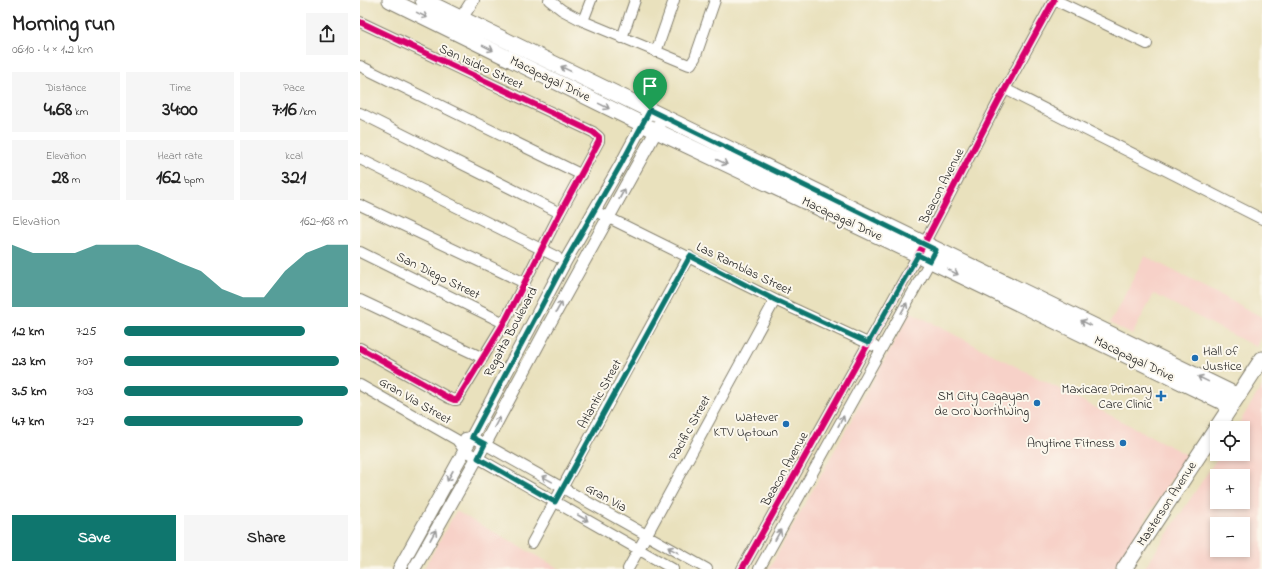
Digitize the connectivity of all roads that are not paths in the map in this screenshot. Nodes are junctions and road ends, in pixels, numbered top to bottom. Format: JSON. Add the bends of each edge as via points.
{"nodes":[{"id":1,"x":390,"y":0,"type":"edge"},
{"id":2,"x":423,"y":0,"type":"edge"},
{"id":3,"x":473,"y":0,"type":"edge"},
{"id":4,"x":549,"y":0,"type":"edge"},
{"id":5,"x":591,"y":0,"type":"edge"},
{"id":6,"x":635,"y":0,"type":"edge"},
{"id":7,"x":674,"y":0,"type":"edge"},
{"id":8,"x":715,"y":0,"type":"edge"},
{"id":9,"x":1055,"y":0,"type":"edge"},
{"id":10,"x":583,"y":21,"type":"junction"},
{"id":11,"x":360,"y":22,"type":"edge"},
{"id":12,"x":457,"y":25,"type":"junction"},
{"id":13,"x":622,"y":38,"type":"junction"},
{"id":14,"x":1147,"y":44,"type":"dead end"},
{"id":15,"x":656,"y":52,"type":"junction"},
{"id":16,"x":360,"y":66,"type":"edge"},
{"id":17,"x":1006,"y":89,"type":"junction"},
{"id":18,"x":650,"y":110,"type":"junction"},
{"id":19,"x":360,"y":113,"type":"edge"},
{"id":20,"x":664,"y":117,"type":"junction"},
{"id":21,"x":642,"y":124,"type":"junction"},
{"id":22,"x":656,"y":131,"type":"junction"},
{"id":23,"x":360,"y":159,"type":"edge"},
{"id":24,"x":582,"y":175,"type":"junction"},
{"id":25,"x":360,"y":205,"type":"edge"},
{"id":26,"x":595,"y":210,"type":"junction"},
{"id":27,"x":560,"y":212,"type":"junction"},
{"id":28,"x":609,"y":217,"type":"junction"},
{"id":29,"x":1262,"y":219,"type":"edge"},
{"id":30,"x":542,"y":250,"type":"junction"},
{"id":31,"x":360,"y":252,"type":"edge"},
{"id":32,"x":927,"y":253,"type":"junction"},
{"id":33,"x":690,"y":256,"type":"junction"},
{"id":34,"x":557,"y":257,"type":"dead end"},
{"id":35,"x":525,"y":283,"type":"junction"},
{"id":36,"x":360,"y":300,"type":"edge"},
{"id":37,"x":775,"y":300,"type":"junction"},
{"id":38,"x":533,"y":321,"type":"junction"},
{"id":39,"x":504,"y":323,"type":"junction"},
{"id":40,"x":547,"y":328,"type":"junction"},
{"id":41,"x":868,"y":343,"type":"junction"},
{"id":42,"x":360,"y":348,"type":"edge"},
{"id":43,"x":881,"y":350,"type":"junction"},
{"id":44,"x":483,"y":358,"type":"junction"},
{"id":45,"x":1262,"y":359,"type":"edge"},
{"id":46,"x":360,"y":385,"type":"edge"},
{"id":47,"x":1234,"y":401,"type":"junction"},
{"id":48,"x":472,"y":437,"type":"junction"},
{"id":49,"x":457,"y":440,"type":"junction"},
{"id":50,"x":485,"y":444,"type":"junction"},
{"id":51,"x":464,"y":450,"type":"junction"},
{"id":52,"x":478,"y":458,"type":"junction"},
{"id":53,"x":563,"y":488,"type":"junction"},
{"id":54,"x":555,"y":502,"type":"junction"},
{"id":55,"x":646,"y":535,"type":"junction"},
{"id":56,"x":532,"y":543,"type":"dead end"},
{"id":57,"x":639,"y":550,"type":"junction"},
{"id":58,"x":399,"y":569,"type":"edge"},
{"id":59,"x":414,"y":569,"type":"edge"},
{"id":60,"x":628,"y":569,"type":"edge"},
{"id":61,"x":673,"y":569,"type":"edge"},
{"id":62,"x":706,"y":569,"type":"edge"},
{"id":63,"x":742,"y":569,"type":"edge"},
{"id":64,"x":759,"y":569,"type":"edge"},
{"id":65,"x":1124,"y":569,"type":"edge"}],
"edges":[{"from":1,"to":12,"type":"main road","one_way":true},
{"from":2,"to":12,"type":"main road"},
{"from":3,"to":12,"type":"street"},
{"from":4,"to":10,"type":"street"},
{"from":5,"to":10,"type":"street"},
{"from":6,"to":13,"type":"street"},
{"from":7,"to":15,"type":"street"},
{"from":8,"to":15,"type":"street","via":[[691,64]]},
{"from":9,"to":14,"type":"street"},
{"from":9,"to":17,"type":"street","name":"Beacon Avenue"},
{"from":10,"to":13,"type":"street"},
{"from":11,"to":24,"type":"street","name":"San Isidro Street","via":[[593,132],[600,141]]},
{"from":18,"to":12,"type":"main road","name":"Macapagal Drive","one_way":true},
{"from":12,"to":21,"type":"main road","name":"Macapagal Drive","one_way":true},
{"from":13,"to":15,"type":"street"},
{"from":16,"to":24,"type":"street"},
{"from":17,"to":29,"type":"street"},
{"from":17,"to":32,"type":"street","name":"Beacon Avenue"},
{"from":18,"to":20,"type":"main road","name":"Macapagal Drive"},
{"from":18,"to":21,"type":"street","name":"Regatta Boulevard"},
{"from":19,"to":27,"type":"street"},
{"from":20,"to":22,"type":"street"},
{"from":20,"to":32,"type":"main road","name":"Macapagal Drive"},
{"from":21,"to":22,"type":"main road","name":"Macapagal Drive"},
{"from":21,"to":26,"type":"street","name":"Regatta Boulevard"},
{"from":28,"to":22,"type":"street","one_way":true},
{"from":22,"to":32,"type":"main road","name":"Macapagal Drive","one_way":true},
{"from":23,"to":30,"type":"street"},
{"from":24,"to":27,"type":"street"},
{"from":25,"to":35,"type":"street"},
{"from":26,"to":28,"type":"street","name":"Las Ramblas Street"},
{"from":26,"to":38,"type":"street","name":"Regatta Boulevard"},
{"from":27,"to":30,"type":"street"},
{"from":28,"to":33,"type":"street","name":"Las Ramblas Street"},
{"from":40,"to":28,"type":"street","one_way":true},
{"from":30,"to":34,"type":"street"},
{"from":30,"to":35,"type":"street"},
{"from":31,"to":39,"type":"street","name":"San Diego Street"},
{"from":32,"to":41,"type":"street","name":"Beacon Avenue"},
{"from":43,"to":32,"type":"street","name":"Beacon Avenue","one_way":true},
{"from":32,"to":47,"type":"main road","name":"Macapagal Drive"},
{"from":33,"to":37,"type":"street","name":"Las Ramblas Street"},
{"from":33,"to":53,"type":"street","name":"Atlantic Street"},
{"from":35,"to":39,"type":"street"},
{"from":36,"to":44,"type":"street"},
{"from":37,"to":41,"type":"street","name":"Las Ramblas Street"},
{"from":37,"to":55,"type":"street","name":"Pacific Street"},
{"from":38,"to":40,"type":"street"},
{"from":38,"to":48,"type":"street","name":"Regatta Boulevard"},
{"from":39,"to":44,"type":"street"},
{"from":50,"to":40,"type":"street","one_way":true},
{"from":41,"to":43,"type":"street","name":"Las Ramblas Street"},
{"from":41,"to":63,"type":"street","name":"Beacon Avenue"},
{"from":42,"to":44,"type":"street","via":[[454,400],[458,400]]},
{"from":64,"to":43,"type":"street","name":"Beacon Avenue","one_way":true},
{"from":45,"to":47,"type":"main road","name":"Masterson Avenue"},
{"from":46,"to":49,"type":"street","name":"Gran Via Street"},
{"from":47,"to":65,"type":"main road","name":"Masterson Avenue"},
{"from":48,"to":49,"type":"street","name":"Gran Via Street"},
{"from":48,"to":50,"type":"street","name":"Gran Via"},
{"from":48,"to":51,"type":"street","name":"Regatta Boulevard"},
{"from":49,"to":51,"type":"street","name":"Gran Via Street"},
{"from":50,"to":52,"type":"street"},
{"from":53,"to":50,"type":"street","name":"Gran Via","one_way":true},
{"from":51,"to":52,"type":"street"},
{"from":51,"to":58,"type":"street","name":"Regatta Boulevard","one_way":true},
{"from":52,"to":54,"type":"street"},
{"from":59,"to":52,"type":"street","one_way":true},
{"from":53,"to":54,"type":"street","name":"Atlantic Street"},
{"from":53,"to":55,"type":"street","name":"Gran Via"},
{"from":54,"to":56,"type":"street","name":"Atlantic Street"},
{"from":54,"to":57,"type":"street","one_way":true},
{"from":55,"to":57,"type":"street","name":"Pacific Street"},
{"from":62,"to":55,"type":"street","name":"Gran Via","one_way":true},
{"from":57,"to":60,"type":"street","name":"Pacific Street"},
{"from":57,"to":61,"type":"street"}]}
